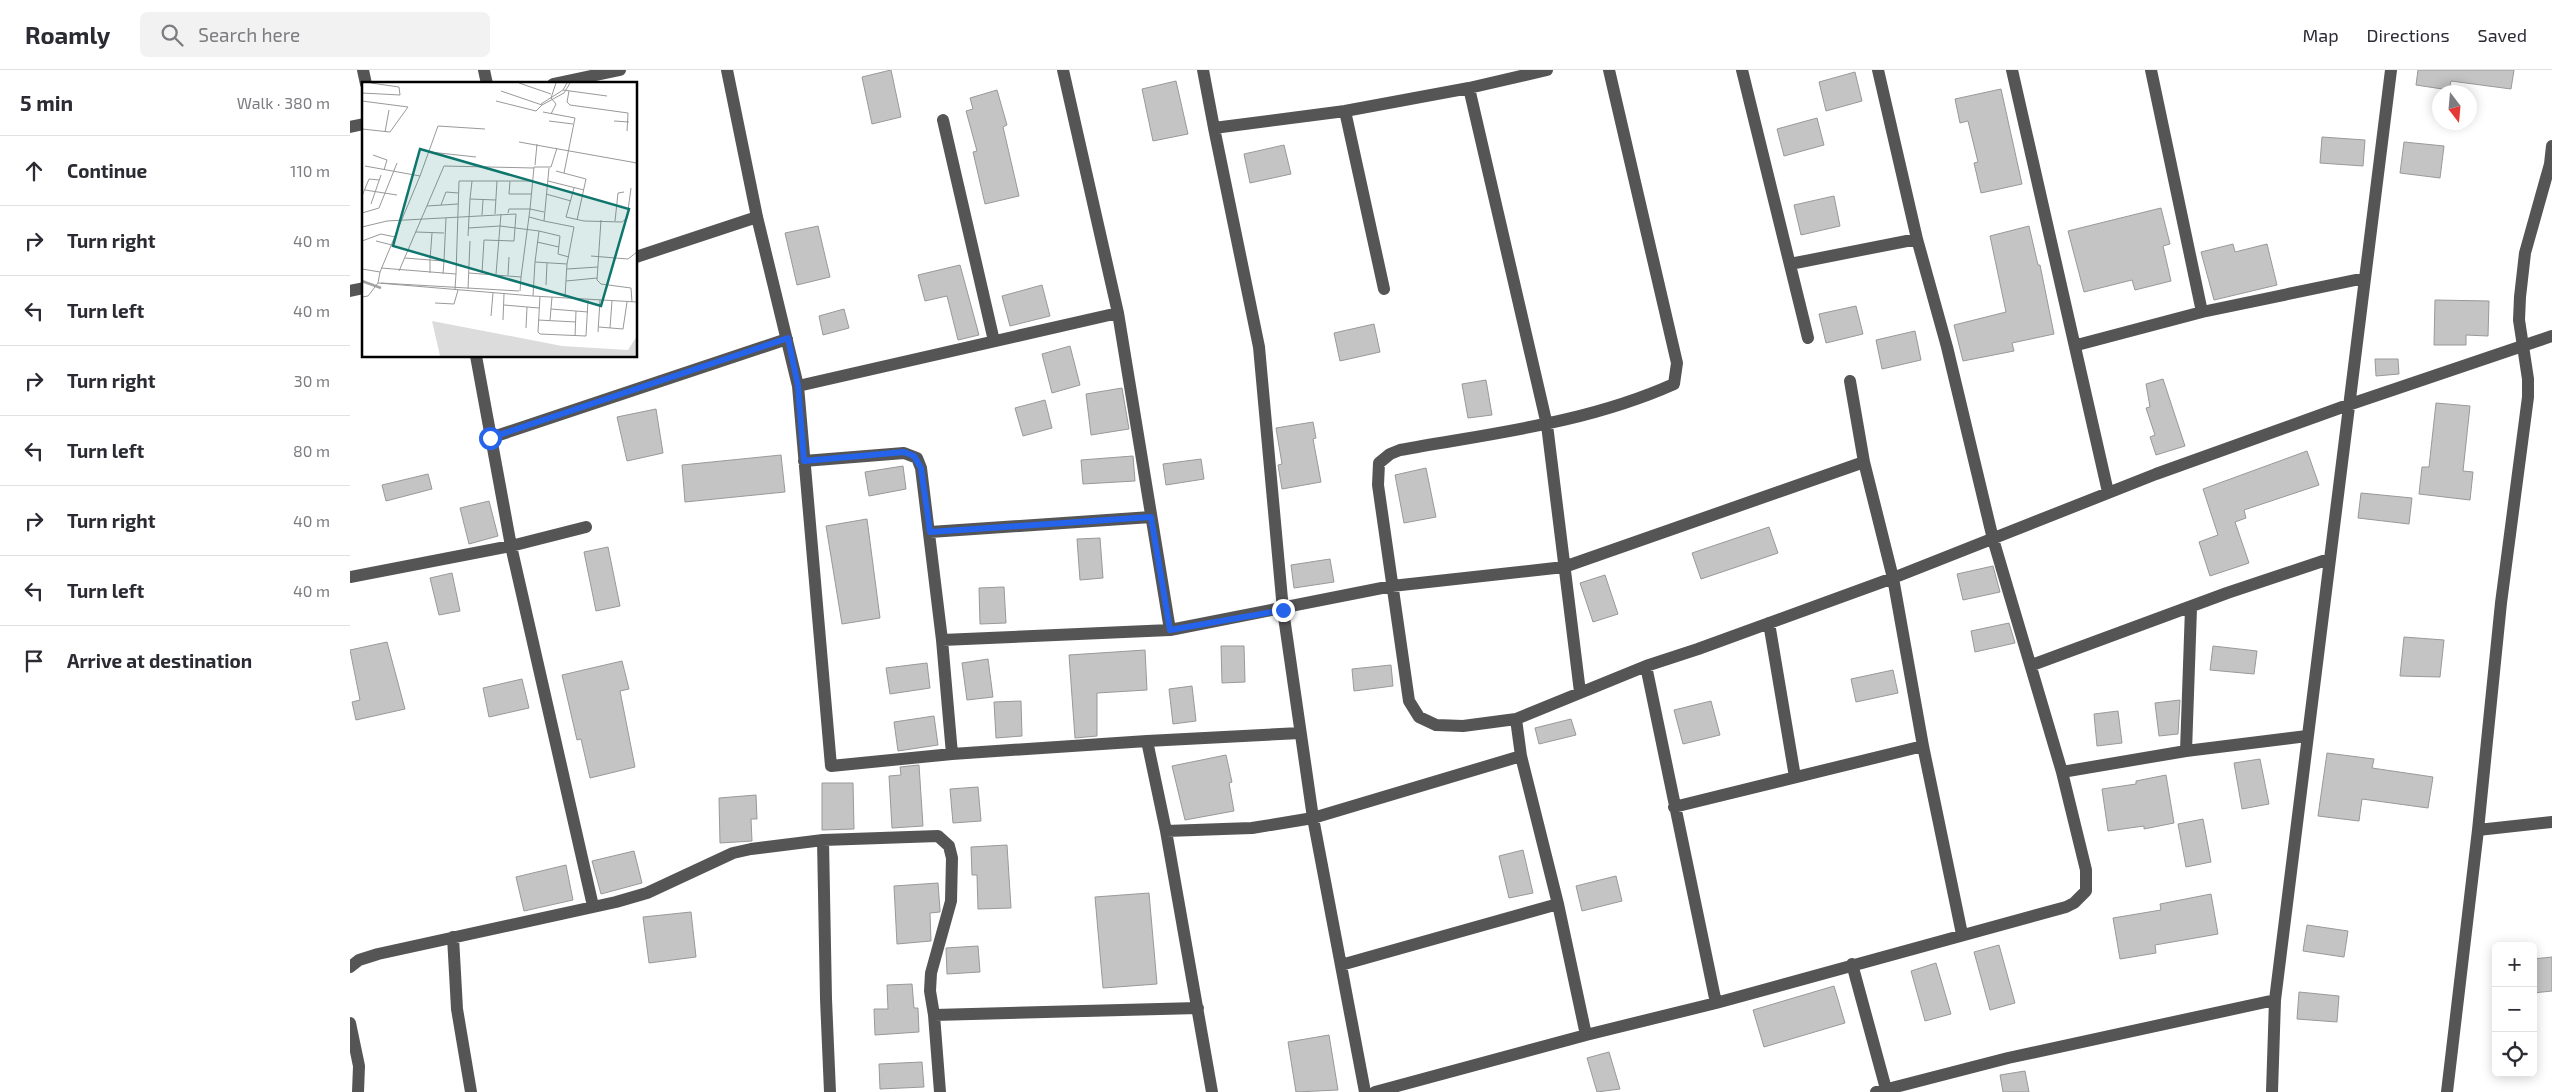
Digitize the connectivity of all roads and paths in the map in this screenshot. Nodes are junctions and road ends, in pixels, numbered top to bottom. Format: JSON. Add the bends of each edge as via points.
{"nodes":[{"id":1,"x":620,"y":70,"type":"edge"},
{"id":2,"x":727,"y":70,"type":"edge"},
{"id":3,"x":1063,"y":70,"type":"edge"},
{"id":4,"x":1203,"y":70,"type":"edge"},
{"id":5,"x":1547,"y":70,"type":"edge"},
{"id":6,"x":1610,"y":70,"type":"edge"},
{"id":7,"x":1742,"y":70,"type":"edge"},
{"id":8,"x":1878,"y":70,"type":"edge"},
{"id":9,"x":2012,"y":70,"type":"edge"},
{"id":10,"x":2151,"y":70,"type":"edge"},
{"id":11,"x":2392,"y":70,"type":"edge"},
{"id":12,"x":563,"y":82,"type":"edge"},
{"id":13,"x":1469,"y":88,"type":"junction"},
{"id":14,"x":1345,"y":111,"type":"junction"},
{"id":15,"x":943,"y":120,"type":"dead end"},
{"id":16,"x":1214,"y":128,"type":"junction"},
{"id":17,"x":2552,"y":146,"type":"edge"},
{"id":18,"x":2551,"y":164,"type":"edge"},
{"id":19,"x":757,"y":217,"type":"junction"},
{"id":20,"x":1917,"y":240,"type":"junction"},
{"id":21,"x":638,"y":255,"type":"edge"},
{"id":22,"x":1790,"y":264,"type":"junction"},
{"id":23,"x":2365,"y":278,"type":"junction"},
{"id":24,"x":1384,"y":289,"type":"dead end"},
{"id":25,"x":2202,"y":312,"type":"junction"},
{"id":26,"x":1118,"y":313,"type":"junction"},
{"id":27,"x":2552,"y":336,"type":"edge"},
{"id":28,"x":788,"y":338,"type":"junction"},
{"id":29,"x":1808,"y":338,"type":"dead end"},
{"id":30,"x":994,"y":341,"type":"junction"},
{"id":31,"x":2077,"y":344,"type":"junction"},
{"id":32,"x":2523,"y":345,"type":"junction"},
{"id":33,"x":476,"y":358,"type":"edge"},
{"id":34,"x":1850,"y":381,"type":"dead end"},
{"id":35,"x":798,"y":386,"type":"junction"},
{"id":36,"x":2348,"y":405,"type":"junction"},
{"id":37,"x":1547,"y":425,"type":"junction"},
{"id":38,"x":490,"y":438,"type":"junction"},
{"id":39,"x":804,"y":461,"type":"junction"},
{"id":40,"x":1864,"y":462,"type":"junction"},
{"id":41,"x":2108,"y":492,"type":"junction"},
{"id":42,"x":1151,"y":517,"type":"junction"},
{"id":43,"x":586,"y":527,"type":"dead end"},
{"id":44,"x":930,"y":532,"type":"junction"},
{"id":45,"x":1993,"y":539,"type":"junction"},
{"id":46,"x":511,"y":546,"type":"junction"},
{"id":47,"x":2329,"y":558,"type":"junction"},
{"id":48,"x":1564,"y":567,"type":"junction"},
{"id":49,"x":350,"y":577,"type":"edge"},
{"id":50,"x":1893,"y":578,"type":"junction"},
{"id":51,"x":1392,"y":586,"type":"junction"},
{"id":52,"x":2191,"y":608,"type":"junction"},
{"id":53,"x":1283,"y":610,"type":"junction"},
{"id":54,"x":1769,"y":622,"type":"junction"},
{"id":55,"x":1170,"y":630,"type":"junction"},
{"id":56,"x":942,"y":640,"type":"junction"},
{"id":57,"x":2032,"y":665,"type":"junction"},
{"id":58,"x":1646,"y":666,"type":"junction"},
{"id":59,"x":1580,"y":692,"type":"junction"},
{"id":60,"x":1516,"y":719,"type":"junction"},
{"id":61,"x":1300,"y":733,"type":"junction"},
{"id":62,"x":2307,"y":736,"type":"junction"},
{"id":63,"x":1147,"y":741,"type":"junction"},
{"id":64,"x":1923,"y":746,"type":"junction"},
{"id":65,"x":2186,"y":751,"type":"junction"},
{"id":66,"x":952,"y":754,"type":"junction"},
{"id":67,"x":1521,"y":756,"type":"junction"},
{"id":68,"x":2062,"y":772,"type":"junction"},
{"id":69,"x":1795,"y":777,"type":"junction"},
{"id":70,"x":1674,"y":807,"type":"junction"},
{"id":71,"x":1313,"y":818,"type":"junction"},
{"id":72,"x":2552,"y":822,"type":"edge"},
{"id":73,"x":2478,"y":830,"type":"junction"},
{"id":74,"x":1166,"y":832,"type":"junction"},
{"id":75,"x":823,"y":840,"type":"junction"},
{"id":76,"x":1558,"y":904,"type":"junction"},
{"id":77,"x":593,"y":906,"type":"junction"},
{"id":78,"x":1962,"y":934,"type":"junction"},
{"id":79,"x":453,"y":937,"type":"junction"},
{"id":80,"x":1852,"y":964,"type":"junction"},
{"id":81,"x":1341,"y":965,"type":"junction"},
{"id":82,"x":350,"y":967,"type":"edge"},
{"id":83,"x":2275,"y":1000,"type":"junction"},
{"id":84,"x":1716,"y":1003,"type":"junction"},
{"id":85,"x":1198,"y":1008,"type":"junction"},
{"id":86,"x":934,"y":1015,"type":"junction"},
{"id":87,"x":350,"y":1023,"type":"edge"},
{"id":88,"x":1586,"y":1034,"type":"junction"},
{"id":89,"x":1881,"y":1091,"type":"edge"},
{"id":90,"x":358,"y":1092,"type":"edge"},
{"id":91,"x":471,"y":1092,"type":"edge"},
{"id":92,"x":830,"y":1092,"type":"edge"},
{"id":93,"x":940,"y":1092,"type":"edge"},
{"id":94,"x":1212,"y":1092,"type":"edge"},
{"id":95,"x":1365,"y":1092,"type":"edge"},
{"id":96,"x":1375,"y":1092,"type":"edge"},
{"id":97,"x":2272,"y":1092,"type":"edge"},
{"id":98,"x":2447,"y":1092,"type":"edge"}],
"edges":[{"from":1,"to":12,"type":"street"},
{"from":2,"to":19,"type":"street"},
{"from":3,"to":26,"type":"street"},
{"from":4,"to":16,"type":"street"},
{"from":5,"to":13,"type":"street"},
{"from":6,"to":37,"type":"street","via":[[1677,363],[1674,384],[1598,412]]},
{"from":7,"to":22,"type":"street"},
{"from":8,"to":20,"type":"street"},
{"from":9,"to":31,"type":"street"},
{"from":10,"to":25,"type":"street"},
{"from":11,"to":23,"type":"street"},
{"from":13,"to":14,"type":"street"},
{"from":13,"to":37,"type":"street"},
{"from":14,"to":16,"type":"street"},
{"from":14,"to":24,"type":"street"},
{"from":15,"to":30,"type":"street"},
{"from":16,"to":53,"type":"street","via":[[1259,347]]},
{"from":17,"to":18,"type":"street"},
{"from":18,"to":32,"type":"street","via":[[2525,253],[2520,320]]},
{"from":19,"to":21,"type":"street"},
{"from":19,"to":28,"type":"street"},
{"from":20,"to":22,"type":"street"},
{"from":20,"to":45,"type":"street","via":[[1947,347]]},
{"from":22,"to":29,"type":"street"},
{"from":23,"to":25,"type":"street"},
{"from":23,"to":36,"type":"street"},
{"from":25,"to":31,"type":"street"},
{"from":26,"to":30,"type":"street"},
{"from":26,"to":42,"type":"street"},
{"from":27,"to":32,"type":"street"},
{"from":28,"to":35,"type":"street"},
{"from":28,"to":38,"type":"street"},
{"from":30,"to":35,"type":"street"},
{"from":31,"to":41,"type":"street"},
{"from":32,"to":36,"type":"street"},
{"from":32,"to":73,"type":"street","via":[[2528,397],[2502,593]]},
{"from":33,"to":38,"type":"street"},
{"from":34,"to":40,"type":"street"},
{"from":35,"to":39,"type":"street"},
{"from":36,"to":41,"type":"street"},
{"from":36,"to":47,"type":"street"},
{"from":37,"to":48,"type":"street"},
{"from":37,"to":51,"type":"street","via":[[1400,450],[1384,458],[1379,464],[1378,478]]},
{"from":38,"to":46,"type":"street"},
{"from":39,"to":44,"type":"street","via":[[904,452],[914,456],[921,468]]},
{"from":39,"to":66,"type":"street","via":[[831,766]]},
{"from":40,"to":48,"type":"street"},
{"from":40,"to":50,"type":"street"},
{"from":41,"to":45,"type":"street"},
{"from":42,"to":44,"type":"street"},
{"from":42,"to":55,"type":"street"},
{"from":43,"to":46,"type":"street"},
{"from":44,"to":56,"type":"street"},
{"from":45,"to":50,"type":"street"},
{"from":45,"to":57,"type":"street"},
{"from":46,"to":49,"type":"street"},
{"from":46,"to":77,"type":"street"},
{"from":47,"to":52,"type":"street"},
{"from":47,"to":62,"type":"street"},
{"from":48,"to":51,"type":"street"},
{"from":48,"to":59,"type":"street"},
{"from":50,"to":54,"type":"street"},
{"from":50,"to":64,"type":"street"},
{"from":51,"to":53,"type":"street"},
{"from":51,"to":60,"type":"street","via":[[1409,701],[1419,717],[1436,725],[1451,727]]},
{"from":52,"to":57,"type":"street"},
{"from":52,"to":65,"type":"street"},
{"from":53,"to":55,"type":"street"},
{"from":53,"to":61,"type":"street"},
{"from":54,"to":58,"type":"street"},
{"from":54,"to":69,"type":"street"},
{"from":55,"to":56,"type":"street"},
{"from":56,"to":66,"type":"street"},
{"from":57,"to":68,"type":"street"},
{"from":58,"to":59,"type":"street"},
{"from":58,"to":70,"type":"street"},
{"from":59,"to":60,"type":"street"},
{"from":60,"to":67,"type":"street"},
{"from":61,"to":63,"type":"street"},
{"from":61,"to":71,"type":"street"},
{"from":62,"to":65,"type":"street"},
{"from":62,"to":83,"type":"street"},
{"from":63,"to":66,"type":"street"},
{"from":63,"to":74,"type":"street"},
{"from":64,"to":69,"type":"street"},
{"from":64,"to":78,"type":"street"},
{"from":65,"to":68,"type":"street"},
{"from":67,"to":71,"type":"street"},
{"from":67,"to":76,"type":"street"},
{"from":68,"to":78,"type":"street","via":[[2086,870],[2086,891],[2066,907]]},
{"from":69,"to":70,"type":"street"},
{"from":70,"to":84,"type":"street"},
{"from":71,"to":74,"type":"street","via":[[1252,828]]},
{"from":71,"to":81,"type":"street"},
{"from":72,"to":73,"type":"street"},
{"from":73,"to":98,"type":"street"},
{"from":74,"to":85,"type":"street"},
{"from":75,"to":77,"type":"street","via":[[733,853],[647,893]]},
{"from":75,"to":86,"type":"street","via":[[938,836],[949,846],[952,858],[951,901],[930,973]]},
{"from":75,"to":92,"type":"street"},
{"from":76,"to":81,"type":"street"},
{"from":76,"to":88,"type":"street"},
{"from":77,"to":79,"type":"street"},
{"from":78,"to":80,"type":"street"},
{"from":79,"to":82,"type":"street","via":[[378,954],[359,960]]},
{"from":79,"to":91,"type":"street","via":[[457,1009]]},
{"from":80,"to":84,"type":"street"},
{"from":80,"to":89,"type":"street"},
{"from":81,"to":95,"type":"street"},
{"from":83,"to":89,"type":"street","via":[[2008,1058]]},
{"from":83,"to":97,"type":"street"},
{"from":84,"to":88,"type":"street"},
{"from":85,"to":86,"type":"street"},
{"from":85,"to":94,"type":"street"},
{"from":86,"to":93,"type":"street"},
{"from":87,"to":90,"type":"street","via":[[359,1066]]},
{"from":88,"to":96,"type":"street"}]}
